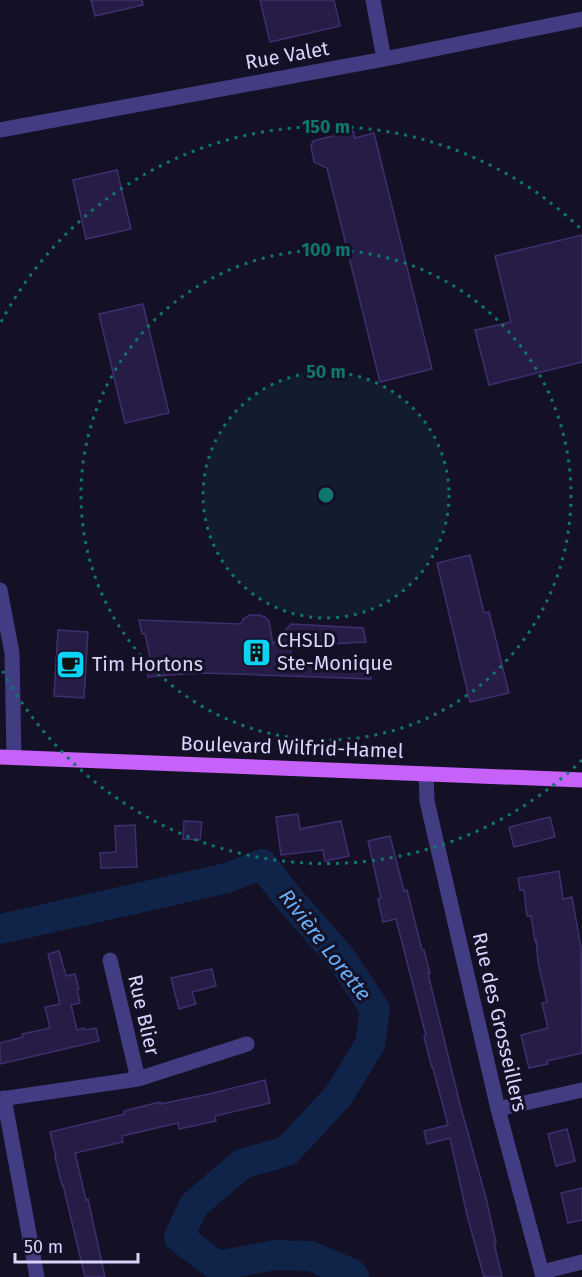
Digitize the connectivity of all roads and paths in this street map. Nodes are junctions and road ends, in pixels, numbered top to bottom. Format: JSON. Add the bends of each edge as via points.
{"nodes":[{"id":1,"x":373,"y":0,"type":"edge"},
{"id":2,"x":582,"y":19,"type":"edge"},
{"id":3,"x":384,"y":59,"type":"junction"},
{"id":4,"x":0,"y":130,"type":"edge"},
{"id":5,"x":0,"y":590,"type":"edge"},
{"id":6,"x":7,"y":757,"type":"edge"},
{"id":7,"x":426,"y":774,"type":"junction"},
{"id":8,"x":582,"y":780,"type":"edge"},
{"id":9,"x":110,"y":960,"type":"dead end"},
{"id":10,"x":247,"y":1044,"type":"dead end"},
{"id":11,"x":138,"y":1079,"type":"junction"},
{"id":12,"x":582,"y":1090,"type":"edge"},
{"id":13,"x":2,"y":1099,"type":"edge"},
{"id":14,"x":498,"y":1109,"type":"junction"},
{"id":15,"x":582,"y":1262,"type":"edge"},
{"id":16,"x":542,"y":1274,"type":"edge"},
{"id":17,"x":37,"y":1277,"type":"edge"}],
"edges":[{"from":1,"to":3,"type":"street"},
{"from":2,"to":3,"type":"street","name":"Rue Valet"},
{"from":3,"to":4,"type":"street","name":"Rue Valet"},
{"from":5,"to":6,"type":"street","via":[[12,653]]},
{"from":6,"to":7,"type":"main road","name":"Boulevard Wilfrid-Hamel"},
{"from":7,"to":8,"type":"main road","name":"Boulevard Wilfrid-Hamel"},
{"from":7,"to":14,"type":"street","name":"Rue des Grosseillers","via":[[427,801]]},
{"from":9,"to":11,"type":"street","name":"Rue Blier"},
{"from":10,"to":11,"type":"street"},
{"from":11,"to":13,"type":"street"},
{"from":12,"to":14,"type":"street"},
{"from":13,"to":17,"type":"street"},
{"from":14,"to":16,"type":"street","name":"Rue des Grosseillers"},
{"from":15,"to":16,"type":"street"}]}
